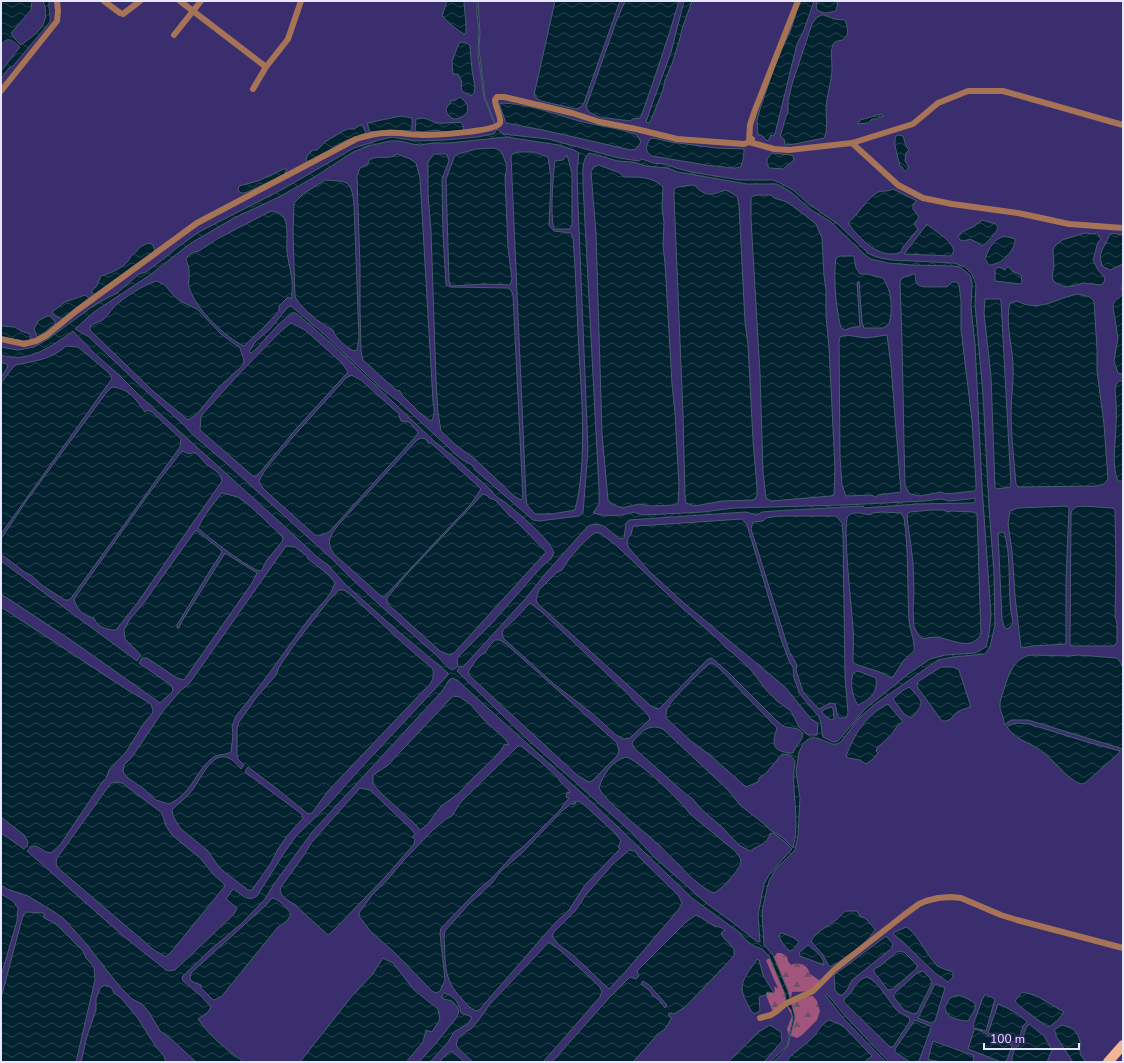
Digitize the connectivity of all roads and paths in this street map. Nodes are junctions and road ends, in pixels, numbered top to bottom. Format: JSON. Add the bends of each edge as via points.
{"nodes":[{"id":1,"x":57,"y":1,"type":"edge"},
{"id":2,"x":104,"y":1,"type":"edge"},
{"id":3,"x":140,"y":1,"type":"edge"},
{"id":4,"x":180,"y":1,"type":"edge"},
{"id":5,"x":201,"y":1,"type":"edge"},
{"id":6,"x":301,"y":1,"type":"edge"},
{"id":7,"x":798,"y":1,"type":"edge"},
{"id":8,"x":194,"y":11,"type":"junction"},
{"id":9,"x":174,"y":36,"type":"dead end"},
{"id":10,"x":266,"y":67,"type":"junction"},
{"id":11,"x":253,"y":88,"type":"dead end"},
{"id":12,"x":1,"y":91,"type":"edge"},
{"id":13,"x":1123,"y":125,"type":"edge"},
{"id":14,"x":751,"y":140,"type":"junction"},
{"id":15,"x":852,"y":143,"type":"junction"},
{"id":16,"x":1123,"y":228,"type":"edge"},
{"id":17,"x":1,"y":339,"type":"edge"},
{"id":18,"x":1123,"y":948,"type":"edge"},
{"id":19,"x":760,"y":1018,"type":"dead end"},
{"id":20,"x":1123,"y":1045,"type":"edge"},
{"id":21,"x":1108,"y":1062,"type":"edge"}],
"edges":[{"from":1,"to":12,"type":"street","via":[[57,21]]},
{"from":2,"to":3,"type":"street","via":[[123,14]]},
{"from":4,"to":8,"type":"street"},
{"from":5,"to":8,"type":"street"},
{"from":6,"to":10,"type":"street","via":[[288,39]]},
{"from":7,"to":14,"type":"street","via":[[755,110],[750,125]]},
{"from":8,"to":9,"type":"street"},
{"from":8,"to":10,"type":"street"},
{"from":10,"to":11,"type":"street"},
{"from":13,"to":15,"type":"street","via":[[1003,92],[968,91],[938,103],[913,124]]},
{"from":14,"to":15,"type":"street","via":[[774,149],[789,150]]},
{"from":14,"to":17,"type":"street","via":[[744,144],[736,144],[677,139],[498,97],[495,100],[500,123],[496,127],[449,135],[384,132],[356,139],[198,223],[47,335],[24,344]]},
{"from":15,"to":16,"type":"street","via":[[898,186],[922,198],[1069,224]]},
{"from":18,"to":19,"type":"street","via":[[1017,920],[960,898],[938,898],[919,904],[834,969],[813,991],[784,1004],[777,1012]]},
{"from":20,"to":21,"type":"main road"}]}
